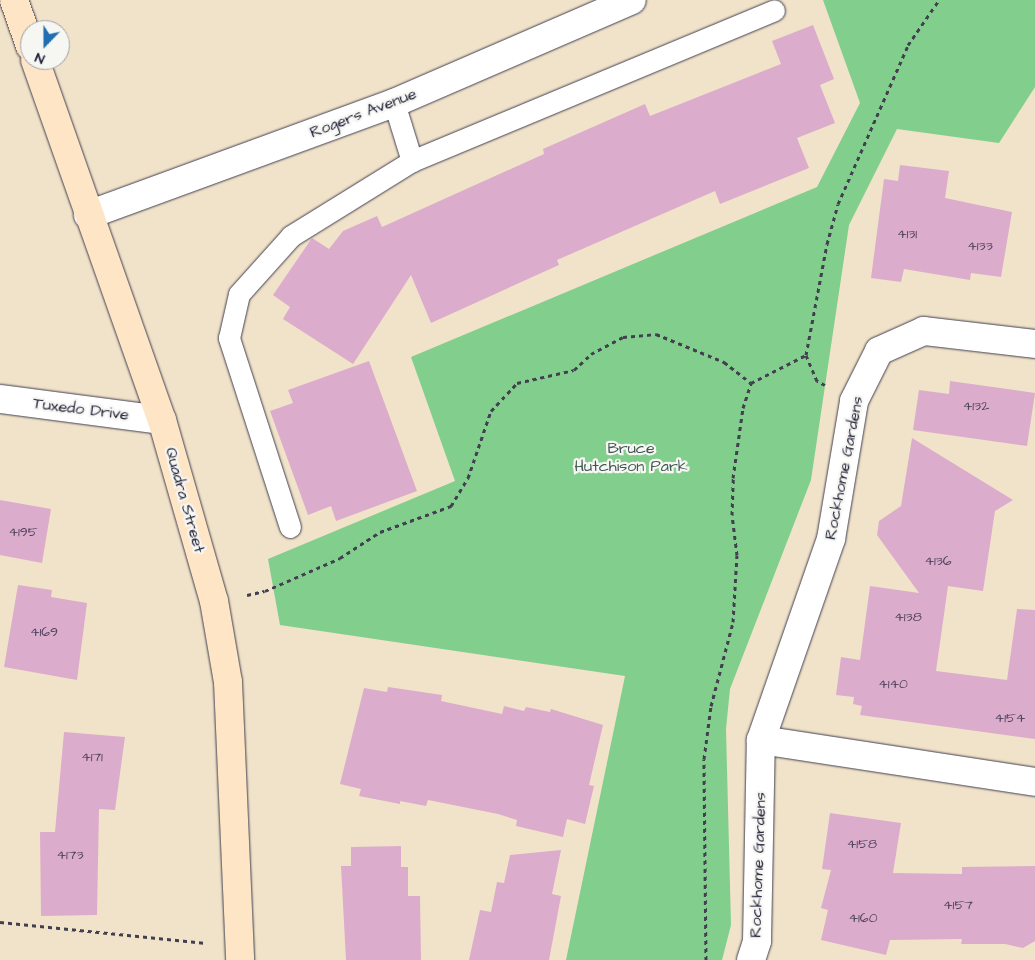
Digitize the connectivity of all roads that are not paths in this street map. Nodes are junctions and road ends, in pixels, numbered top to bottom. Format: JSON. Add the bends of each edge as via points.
{"nodes":[{"id":1,"x":14,"y":0,"type":"edge"},
{"id":2,"x":617,"y":3,"type":"edge"},
{"id":3,"x":774,"y":10,"type":"dead end"},
{"id":4,"x":21,"y":20,"type":"edge"},
{"id":5,"x":38,"y":70,"type":"edge"},
{"id":6,"x":394,"y":103,"type":"junction"},
{"id":7,"x":412,"y":161,"type":"junction"},
{"id":8,"x":88,"y":215,"type":"junction"},
{"id":9,"x":1035,"y":344,"type":"edge"},
{"id":10,"x":0,"y":399,"type":"edge"},
{"id":11,"x":162,"y":420,"type":"junction"},
{"id":12,"x":290,"y":527,"type":"dead end"},
{"id":13,"x":762,"y":740,"type":"junction"},
{"id":14,"x":1035,"y":782,"type":"edge"},
{"id":15,"x":240,"y":951,"type":"edge"},
{"id":16,"x":751,"y":960,"type":"edge"}],
"edges":[{"from":1,"to":4,"type":"main road"},
{"from":2,"to":6,"type":"street","name":"Rogers Avenue"},
{"from":3,"to":7,"type":"lane"},
{"from":5,"to":8,"type":"main road","name":"Quadra Street"},
{"from":6,"to":7,"type":"lane"},
{"from":6,"to":8,"type":"street","name":"Rogers Avenue"},
{"from":7,"to":12,"type":"lane","via":[[291,236],[239,294],[229,338]]},
{"from":8,"to":11,"type":"main road","name":"Quadra Street"},
{"from":9,"to":13,"type":"street","name":"Rockhome Gardens","via":[[924,331],[879,351],[854,401],[831,539]]},
{"from":10,"to":11,"type":"street","name":"Tuxedo Drive"},
{"from":11,"to":15,"type":"main road","name":"Quadra Street","via":[[214,601],[228,682]]},
{"from":13,"to":14,"type":"street"},
{"from":13,"to":16,"type":"street","name":"Rockhome Gardens","via":[[757,941]]}]}
